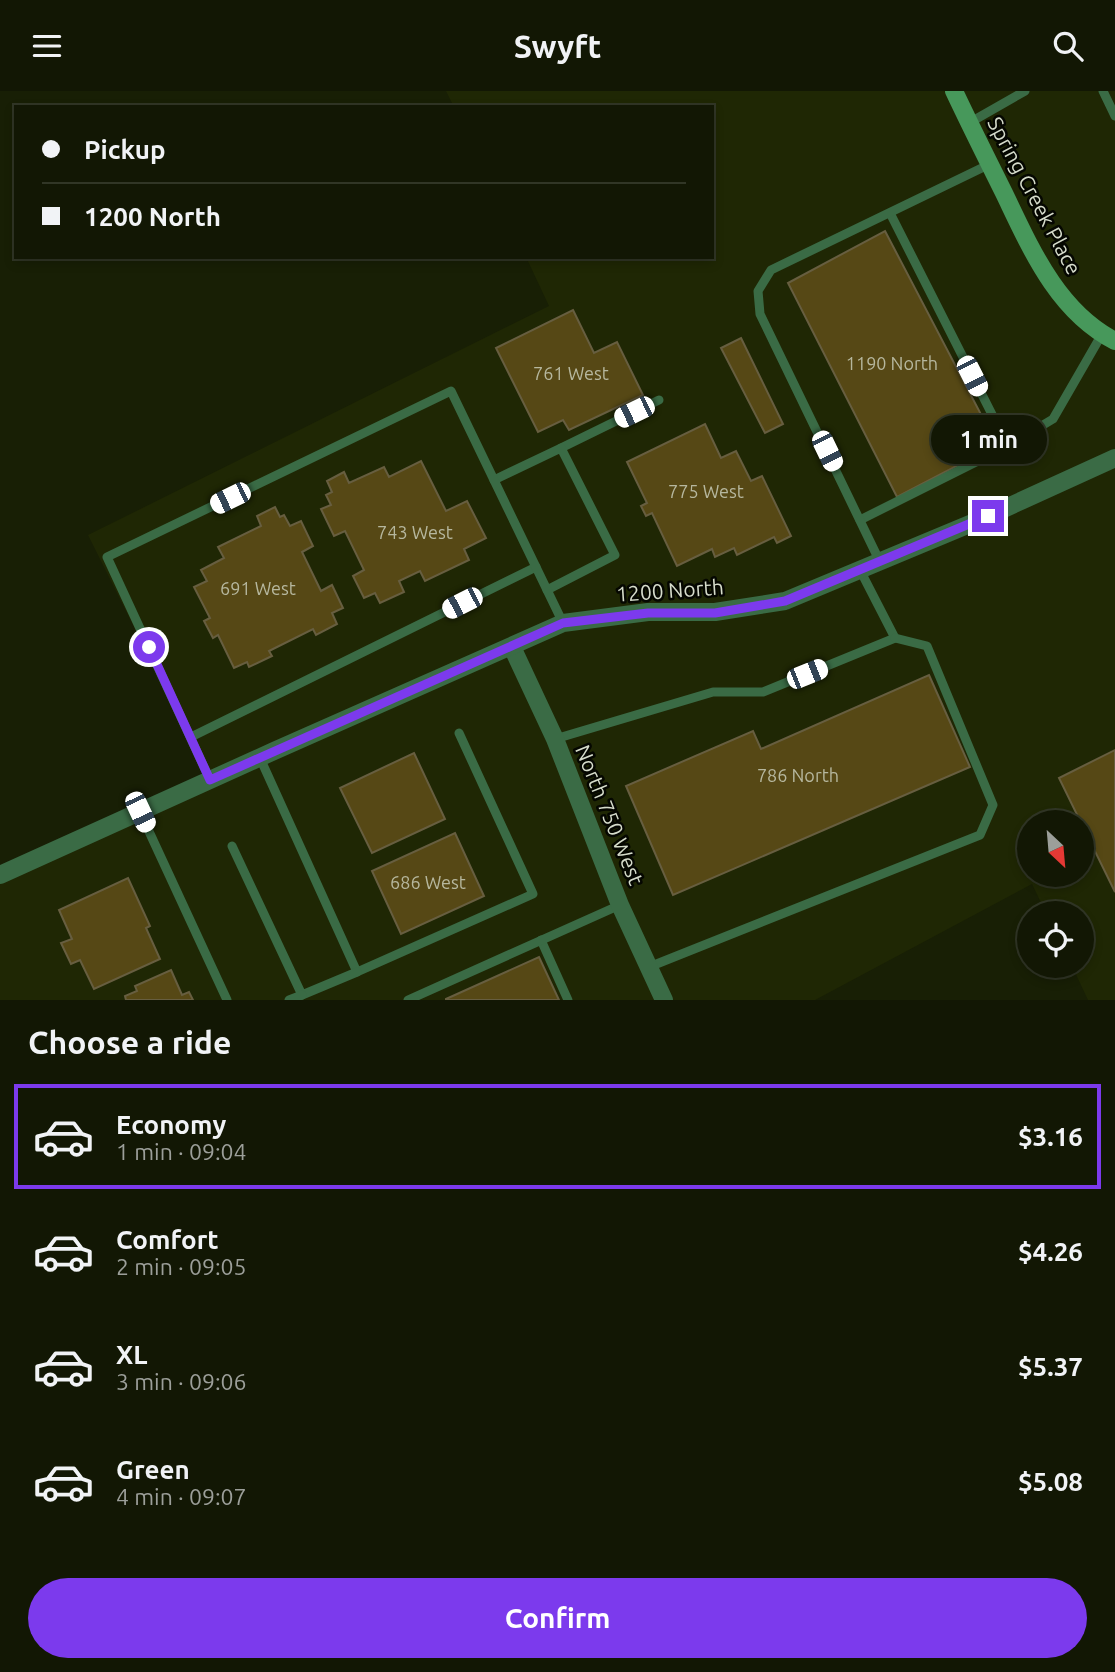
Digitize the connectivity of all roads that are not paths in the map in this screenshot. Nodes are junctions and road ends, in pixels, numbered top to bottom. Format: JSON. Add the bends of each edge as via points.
{"nodes":[{"id":1,"x":954,"y":91,"type":"edge"},
{"id":2,"x":1025,"y":91,"type":"edge"},
{"id":3,"x":1103,"y":91,"type":"edge"},
{"id":4,"x":1115,"y":116,"type":"edge"},
{"id":5,"x":969,"y":123,"type":"junction"},
{"id":6,"x":990,"y":165,"type":"junction"},
{"id":7,"x":890,"y":213,"type":"junction"},
{"id":8,"x":1108,"y":338,"type":"edge"},
{"id":9,"x":659,"y":400,"type":"dead end"},
{"id":10,"x":1008,"y":446,"type":"junction"},
{"id":11,"x":561,"y":448,"type":"junction"},
{"id":12,"x":1115,"y":459,"type":"edge"},
{"id":13,"x":494,"y":479,"type":"junction"},
{"id":14,"x":860,"y":520,"type":"junction"},
{"id":15,"x":880,"y":562,"type":"junction"},
{"id":16,"x":536,"y":567,"type":"junction"},
{"id":17,"x":860,"y":570,"type":"junction"},
{"id":18,"x":547,"y":590,"type":"junction"},
{"id":19,"x":563,"y":623,"type":"junction"},
{"id":20,"x":895,"y":638,"type":"junction"},
{"id":21,"x":512,"y":647,"type":"junction"},
{"id":22,"x":459,"y":733,"type":"dead end"},
{"id":23,"x":191,"y":737,"type":"junction"},
{"id":24,"x":555,"y":739,"type":"junction"},
{"id":25,"x":260,"y":758,"type":"junction"},
{"id":26,"x":210,"y":780,"type":"junction"},
{"id":27,"x":140,"y":812,"type":"junction"},
{"id":28,"x":232,"y":846,"type":"dead end"},
{"id":29,"x":0,"y":875,"type":"edge"},
{"id":30,"x":621,"y":905,"type":"junction"},
{"id":31,"x":541,"y":940,"type":"junction"},
{"id":32,"x":649,"y":967,"type":"junction"},
{"id":33,"x":357,"y":972,"type":"junction"},
{"id":34,"x":302,"y":995,"type":"junction"},
{"id":35,"x":227,"y":1000,"type":"edge"},
{"id":36,"x":289,"y":1000,"type":"edge"},
{"id":37,"x":408,"y":1000,"type":"edge"},
{"id":38,"x":568,"y":1000,"type":"edge"},
{"id":39,"x":664,"y":1000,"type":"edge"}],
"edges":[{"from":1,"to":5,"type":"street","name":"Spring Creek Place"},
{"from":2,"to":5,"type":"lane"},
{"from":3,"to":4,"type":"lane"},
{"from":5,"to":6,"type":"street","name":"Spring Creek Place"},
{"from":6,"to":7,"type":"lane"},
{"from":6,"to":8,"type":"street","name":"Spring Creek Place","via":[[1038,262],[1064,300]]},
{"from":7,"to":10,"type":"lane"},
{"from":7,"to":14,"type":"lane","via":[[771,270],[758,291],[760,314]]},
{"from":8,"to":10,"type":"lane","via":[[1053,419]]},
{"from":9,"to":11,"type":"lane"},
{"from":10,"to":14,"type":"lane"},
{"from":11,"to":13,"type":"lane"},
{"from":11,"to":18,"type":"lane","via":[[615,555]]},
{"from":12,"to":15,"type":"street","name":"1200 North"},
{"from":13,"to":16,"type":"lane"},
{"from":13,"to":23,"type":"lane","via":[[451,391],[107,557]]},
{"from":14,"to":15,"type":"lane"},
{"from":15,"to":17,"type":"street","name":"1200 North"},
{"from":16,"to":18,"type":"lane"},
{"from":16,"to":23,"type":"lane"},
{"from":17,"to":19,"type":"street","name":"1200 North","via":[[785,601],[715,613],[648,613]]},
{"from":17,"to":20,"type":"lane"},
{"from":18,"to":19,"type":"lane"},
{"from":19,"to":21,"type":"street","name":"1200 North"},
{"from":20,"to":24,"type":"lane","via":[[762,692],[713,692]]},
{"from":20,"to":32,"type":"lane","via":[[927,646],[993,805],[980,835]]},
{"from":21,"to":24,"type":"street","name":"North 750 West"},
{"from":21,"to":25,"type":"street","name":"1200 North"},
{"from":22,"to":33,"type":"lane","via":[[533,894]]},
{"from":23,"to":26,"type":"lane"},
{"from":24,"to":30,"type":"street","name":"North 750 West"},
{"from":25,"to":26,"type":"street","name":"1200 North"},
{"from":25,"to":33,"type":"lane"},
{"from":26,"to":27,"type":"street","name":"1200 North"},
{"from":27,"to":29,"type":"street","name":"1200 North"},
{"from":27,"to":35,"type":"lane"},
{"from":28,"to":34,"type":"lane"},
{"from":30,"to":31,"type":"lane"},
{"from":30,"to":32,"type":"street","name":"North 750 West"},
{"from":31,"to":37,"type":"lane"},
{"from":31,"to":38,"type":"lane"},
{"from":32,"to":39,"type":"street","name":"North 750 West"},
{"from":33,"to":34,"type":"lane"},
{"from":34,"to":36,"type":"lane"}]}
